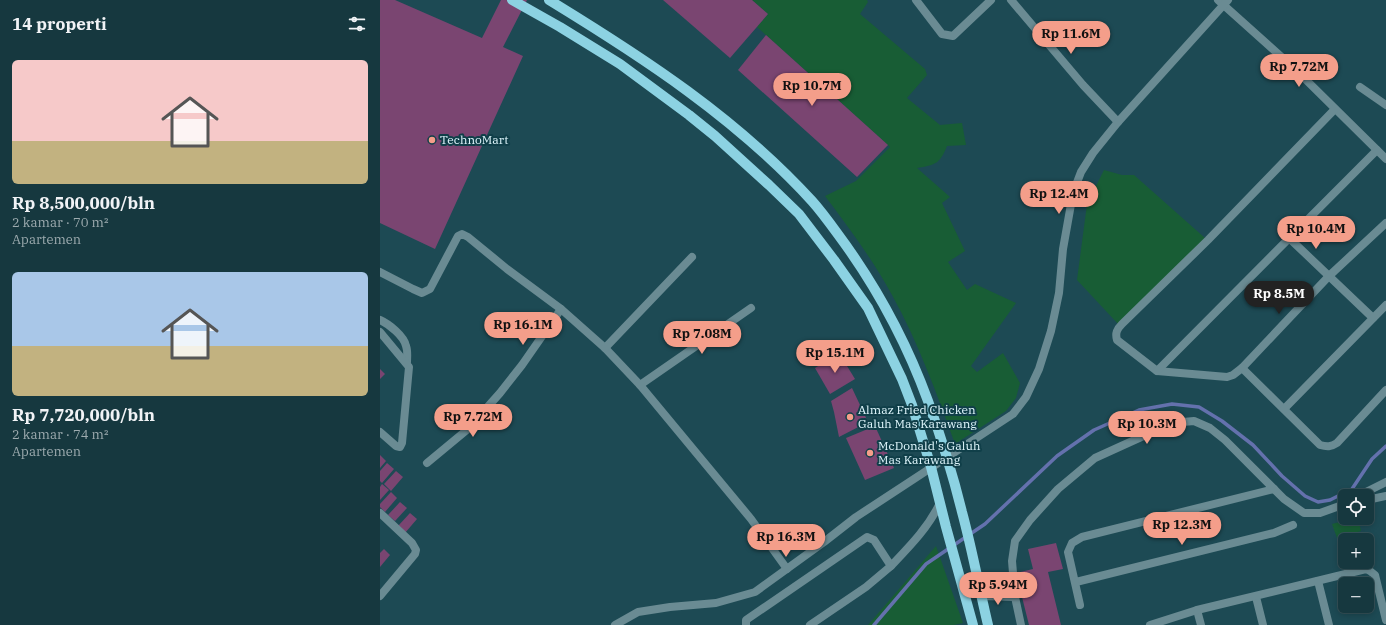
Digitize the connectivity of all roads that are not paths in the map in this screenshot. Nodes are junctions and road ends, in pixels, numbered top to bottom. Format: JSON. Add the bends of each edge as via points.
{"nodes":[{"id":1,"x":512,"y":0,"type":"edge"},
{"id":2,"x":549,"y":0,"type":"edge"},
{"id":3,"x":916,"y":0,"type":"edge"},
{"id":4,"x":991,"y":0,"type":"edge"},
{"id":5,"x":1011,"y":0,"type":"edge"},
{"id":6,"x":1223,"y":2,"type":"edge"},
{"id":7,"x":1360,"y":87,"type":"dead end"},
{"id":8,"x":1386,"y":105,"type":"edge"},
{"id":9,"x":1335,"y":109,"type":"junction"},
{"id":10,"x":1118,"y":122,"type":"junction"},
{"id":11,"x":1377,"y":150,"type":"junction"},
{"id":12,"x":1386,"y":159,"type":"edge"},
{"id":13,"x":1386,"y":223,"type":"edge"},
{"id":14,"x":1289,"y":238,"type":"junction"},
{"id":15,"x":692,"y":257,"type":"dead end"},
{"id":16,"x":380,"y":272,"type":"edge"},
{"id":17,"x":1329,"y":276,"type":"junction"},
{"id":18,"x":1386,"y":305,"type":"edge"},
{"id":19,"x":751,"y":308,"type":"dead end"},
{"id":20,"x":561,"y":309,"type":"junction"},
{"id":21,"x":1373,"y":318,"type":"junction"},
{"id":22,"x":380,"y":320,"type":"edge"},
{"id":23,"x":380,"y":332,"type":"edge"},
{"id":24,"x":605,"y":348,"type":"junction"},
{"id":25,"x":406,"y":362,"type":"junction"},
{"id":26,"x":1242,"y":368,"type":"junction"},
{"id":27,"x":1158,"y":371,"type":"junction"},
{"id":28,"x":640,"y":385,"type":"junction"},
{"id":29,"x":1386,"y":390,"type":"edge"},
{"id":30,"x":1284,"y":409,"type":"junction"},
{"id":31,"x":380,"y":432,"type":"edge"},
{"id":32,"x":946,"y":457,"type":"junction"},
{"id":33,"x":427,"y":463,"type":"dead end"},
{"id":34,"x":931,"y":467,"type":"junction"},
{"id":35,"x":1386,"y":482,"type":"edge"},
{"id":36,"x":1274,"y":489,"type":"junction"},
{"id":37,"x":1372,"y":489,"type":"edge"},
{"id":38,"x":1386,"y":496,"type":"edge"},
{"id":39,"x":1374,"y":499,"type":"edge"},
{"id":40,"x":940,"y":503,"type":"junction"},
{"id":41,"x":1338,"y":507,"type":"edge"},
{"id":42,"x":380,"y":513,"type":"edge"},
{"id":43,"x":1293,"y":526,"type":"dead end"},
{"id":44,"x":891,"y":566,"type":"junction"},
{"id":45,"x":787,"y":569,"type":"junction"},
{"id":46,"x":1318,"y":581,"type":"junction"},
{"id":47,"x":1076,"y":582,"type":"junction"},
{"id":48,"x":380,"y":596,"type":"edge"},
{"id":49,"x":981,"y":596,"type":"junction"},
{"id":50,"x":1015,"y":597,"type":"junction"},
{"id":51,"x":1256,"y":597,"type":"junction"},
{"id":52,"x":1080,"y":605,"type":"dead end"},
{"id":53,"x":1198,"y":610,"type":"junction"},
{"id":54,"x":1386,"y":620,"type":"edge"},
{"id":55,"x":615,"y":625,"type":"edge"},
{"id":56,"x":746,"y":625,"type":"edge"},
{"id":57,"x":810,"y":625,"type":"edge"},
{"id":58,"x":973,"y":625,"type":"edge"},
{"id":59,"x":988,"y":625,"type":"edge"},
{"id":60,"x":1021,"y":625,"type":"edge"},
{"id":61,"x":1150,"y":625,"type":"edge"},
{"id":62,"x":1201,"y":625,"type":"edge"},
{"id":63,"x":1263,"y":625,"type":"edge"},
{"id":64,"x":1329,"y":625,"type":"edge"}],
"edges":[{"from":1,"to":34,"type":"main road","via":[[620,64],[673,103],[721,141],[799,214],[868,308],[902,379]]},
{"from":2,"to":32,"type":"main road","via":[[634,53],[709,106],[752,142],[813,202],[883,301],[928,400]]},
{"from":3,"to":4,"type":"street","via":[[942,34],[953,36]]},
{"from":5,"to":10,"type":"street"},
{"from":6,"to":9,"type":"street"},
{"from":6,"to":10,"type":"street"},
{"from":7,"to":8,"type":"street"},
{"from":9,"to":11,"type":"street"},
{"from":9,"to":27,"type":"street","via":[[1118,328],[1115,335],[1117,340]]},
{"from":10,"to":32,"type":"street","via":[[1089,159],[1073,193],[1051,331],[1039,369],[1026,397],[1013,414]]},
{"from":11,"to":12,"type":"street"},
{"from":11,"to":14,"type":"street"},
{"from":13,"to":17,"type":"street"},
{"from":14,"to":17,"type":"street"},
{"from":14,"to":27,"type":"street"},
{"from":15,"to":24,"type":"street"},
{"from":16,"to":20,"type":"street","via":[[413,289],[422,292],[430,289],[458,236],[462,234],[468,236]]},
{"from":17,"to":21,"type":"street"},
{"from":17,"to":26,"type":"street"},
{"from":18,"to":21,"type":"street"},
{"from":19,"to":28,"type":"street"},
{"from":20,"to":24,"type":"street"},
{"from":20,"to":33,"type":"street","via":[[500,393],[468,429]]},
{"from":21,"to":30,"type":"street"},
{"from":22,"to":25,"type":"street","via":[[396,331],[403,340],[406,346]]},
{"from":23,"to":25,"type":"street"},
{"from":24,"to":28,"type":"street"},
{"from":25,"to":31,"type":"street","via":[[409,367],[400,447]]},
{"from":26,"to":27,"type":"street","via":[[1227,377]]},
{"from":26,"to":30,"type":"street"},
{"from":28,"to":45,"type":"street","via":[[751,519]]},
{"from":29,"to":30,"type":"street","via":[[1332,446],[1320,445]]},
{"from":32,"to":34,"type":"street"},
{"from":32,"to":49,"type":"main road","via":[[962,511]]},
{"from":34,"to":40,"type":"main road"},
{"from":34,"to":45,"type":"street","via":[[856,517]]},
{"from":35,"to":37,"type":"street"},
{"from":36,"to":41,"type":"street","via":[[1304,513],[1320,513]]},
{"from":36,"to":47,"type":"street","via":[[1082,537],[1072,543],[1068,552]]},
{"from":36,"to":50,"type":"street","via":[[1210,428],[1194,421],[1172,423],[1155,430],[1095,458],[1058,489],[1030,520],[1015,541],[1012,561]]},
{"from":38,"to":39,"type":"street"},
{"from":40,"to":44,"type":"street","via":[[917,539]]},
{"from":40,"to":58,"type":"main road"},
{"from":42,"to":48,"type":"street","via":[[412,543],[416,554]]},
{"from":43,"to":47,"type":"street","via":[[1274,534]]},
{"from":44,"to":56,"type":"street","via":[[874,540],[867,537],[746,620]]},
{"from":44,"to":57,"type":"street","via":[[866,587]]},
{"from":45,"to":55,"type":"street","via":[[755,592],[716,603],[638,612]]},
{"from":46,"to":51,"type":"street"},
{"from":46,"to":54,"type":"street","via":[[1366,569],[1370,571],[1375,576]]},
{"from":46,"to":64,"type":"street"},
{"from":47,"to":52,"type":"street"},
{"from":49,"to":50,"type":"street"},
{"from":49,"to":59,"type":"main road"},
{"from":50,"to":60,"type":"street"},
{"from":51,"to":53,"type":"street"},
{"from":51,"to":63,"type":"street"},
{"from":53,"to":61,"type":"street"},
{"from":53,"to":62,"type":"street"}]}
